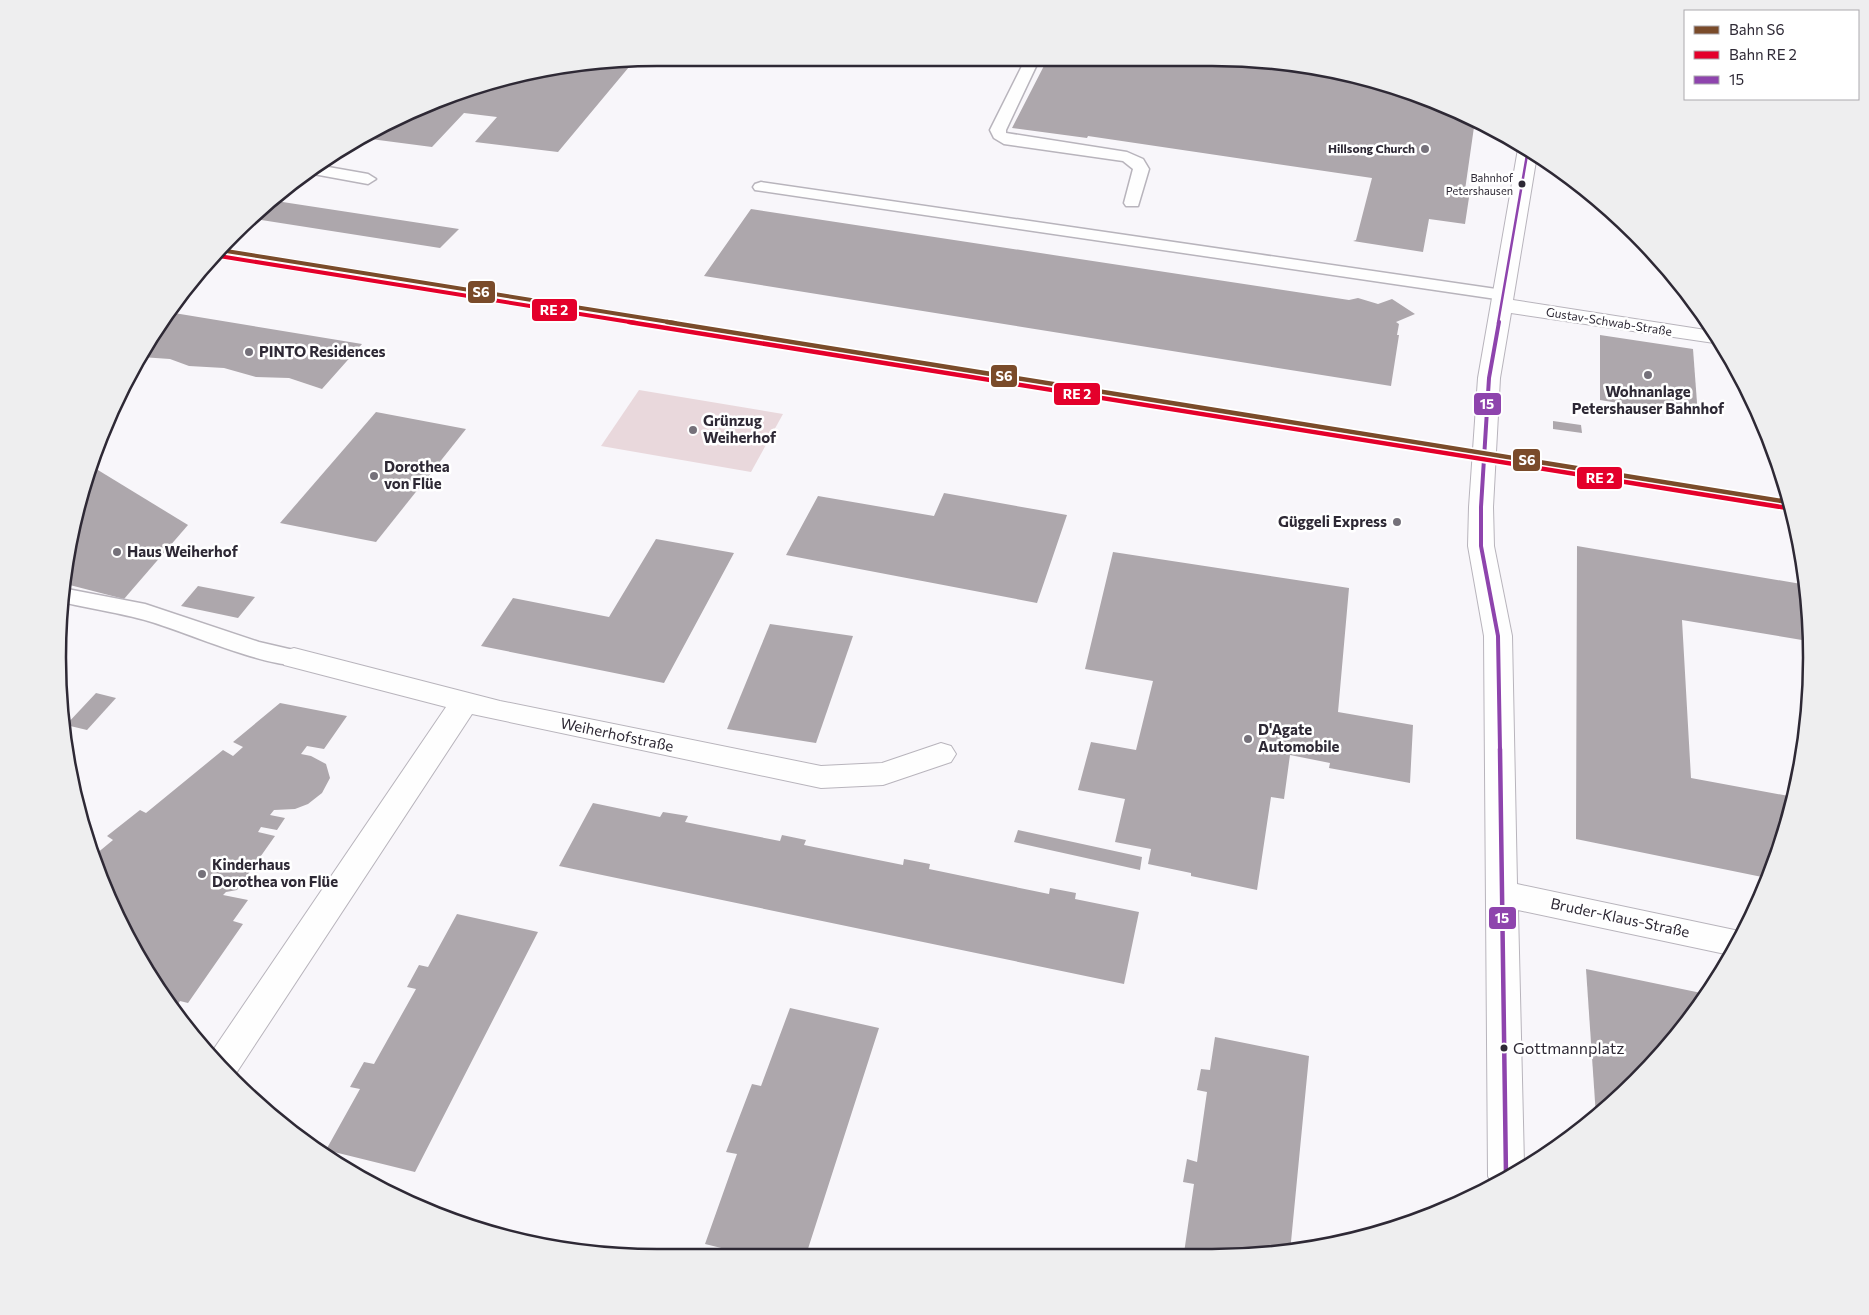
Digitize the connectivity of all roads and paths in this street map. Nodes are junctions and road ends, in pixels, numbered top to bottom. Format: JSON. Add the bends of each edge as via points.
{"nodes":[{"id":1,"x":1029,"y":66,"type":"edge"},
{"id":2,"x":1527,"y":157,"type":"edge"},
{"id":3,"x":322,"y":171,"type":"edge"},
{"id":4,"x":368,"y":179,"type":"dead end"},
{"id":5,"x":762,"y":187,"type":"dead end"},
{"id":6,"x":1132,"y":203,"type":"dead end"},
{"id":7,"x":1502,"y":300,"type":"junction"},
{"id":8,"x":1708,"y":336,"type":"edge"},
{"id":9,"x":70,"y":597,"type":"edge"},
{"id":10,"x":294,"y":658,"type":"joint"},
{"id":11,"x":465,"y":702,"type":"junction"},
{"id":12,"x":941,"y":754,"type":"dead end"},
{"id":13,"x":1502,"y":894,"type":"junction"},
{"id":14,"x":1730,"y":942,"type":"edge"},
{"id":15,"x":225,"y":1061,"type":"edge"},
{"id":16,"x":1506,"y":1171,"type":"edge"}],
"edges":[{"from":1,"to":6,"type":"lane","via":[[998,130],[999,135],[1004,139],[1132,160],[1141,169]]},
{"from":2,"to":7,"type":"street"},
{"from":3,"to":4,"type":"lane"},
{"from":5,"to":7,"type":"lane"},
{"from":7,"to":8,"type":"street","name":"Gustav-Schwab-Straße"},
{"from":7,"to":13,"type":"street","via":[[1490,378],[1480,507],[1481,546],[1498,636]]},
{"from":9,"to":10,"type":"lane","via":[[146,612],[256,649]]},
{"from":10,"to":11,"type":"street","name":"Weiherhofstraße"},
{"from":11,"to":12,"type":"street","name":"Weiherhofstraße","via":[[821,777],[883,774]]},
{"from":11,"to":15,"type":"street"},
{"from":13,"to":14,"type":"street","name":"Bruder-Klaus-Straße"},
{"from":13,"to":16,"type":"street"}]}
